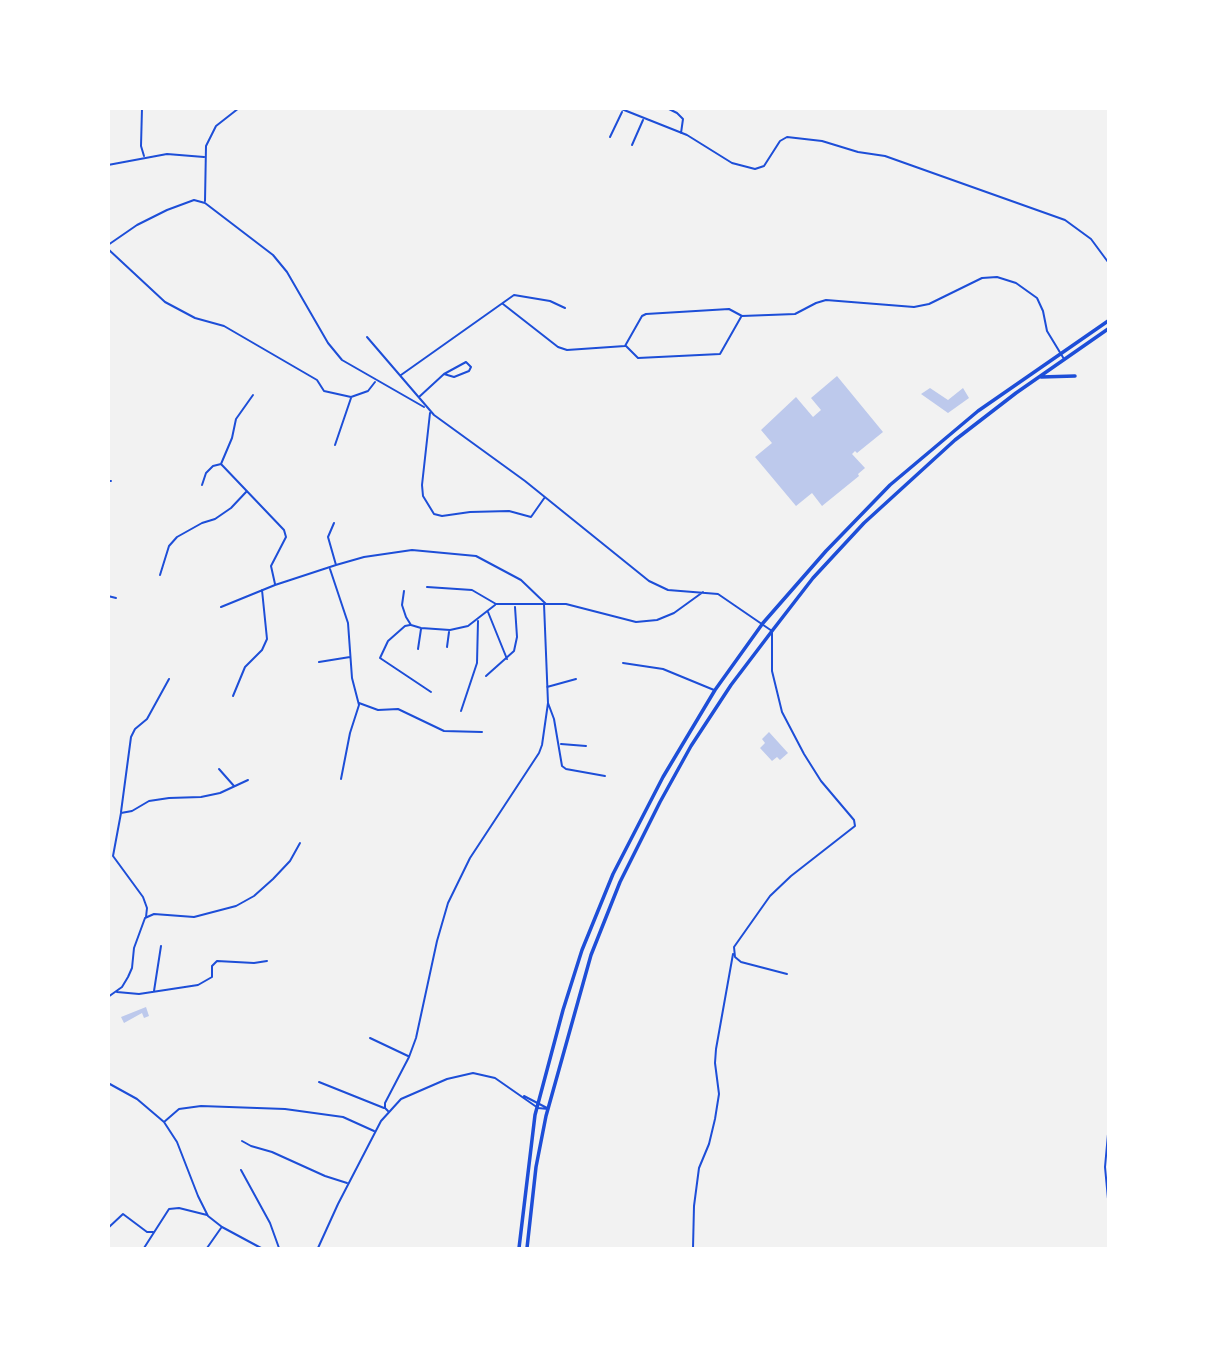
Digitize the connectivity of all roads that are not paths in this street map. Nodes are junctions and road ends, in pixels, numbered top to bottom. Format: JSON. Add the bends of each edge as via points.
{"nodes":[{"id":1,"x":142,"y":108,"type":"edge"},
{"id":2,"x":239,"y":108,"type":"edge"},
{"id":3,"x":619,"y":108,"type":"edge"},
{"id":4,"x":667,"y":108,"type":"edge"},
{"id":5,"x":623,"y":111,"type":"junction"},
{"id":6,"x":644,"y":119,"type":"junction"},
{"id":7,"x":681,"y":134,"type":"junction"},
{"id":8,"x":610,"y":137,"type":"dead end"},
{"id":9,"x":632,"y":145,"type":"dead end"},
{"id":10,"x":144,"y":157,"type":"junction"},
{"id":11,"x":205,"y":158,"type":"junction"},
{"id":12,"x":108,"y":165,"type":"edge"},
{"id":13,"x":205,"y":202,"type":"junction"},
{"id":14,"x":108,"y":247,"type":"edge"},
{"id":15,"x":1108,"y":262,"type":"edge"},
{"id":16,"x":503,"y":304,"type":"junction"},
{"id":17,"x":565,"y":308,"type":"dead end"},
{"id":18,"x":742,"y":316,"type":"junction"},
{"id":19,"x":1108,"y":321,"type":"edge"},
{"id":20,"x":1108,"y":329,"type":"edge"},
{"id":21,"x":367,"y":337,"type":"dead end"},
{"id":22,"x":625,"y":346,"type":"junction"},
{"id":23,"x":1060,"y":354,"type":"junction"},
{"id":24,"x":1065,"y":359,"type":"junction"},
{"id":25,"x":444,"y":374,"type":"junction"},
{"id":26,"x":399,"y":375,"type":"junction"},
{"id":27,"x":1075,"y":376,"type":"dead end"},
{"id":28,"x":1039,"y":377,"type":"junction"},
{"id":29,"x":376,"y":381,"type":"junction"},
{"id":30,"x":253,"y":395,"type":"dead end"},
{"id":31,"x":351,"y":397,"type":"junction"},
{"id":32,"x":417,"y":398,"type":"junction"},
{"id":33,"x":425,"y":407,"type":"junction"},
{"id":34,"x":430,"y":412,"type":"junction"},
{"id":35,"x":335,"y":446,"type":"dead end"},
{"id":36,"x":221,"y":464,"type":"junction"},
{"id":37,"x":202,"y":485,"type":"dead end"},
{"id":38,"x":248,"y":491,"type":"junction"},
{"id":39,"x":545,"y":497,"type":"junction"},
{"id":40,"x":334,"y":523,"type":"dead end"},
{"id":41,"x":336,"y":565,"type":"junction"},
{"id":42,"x":329,"y":568,"type":"junction"},
{"id":43,"x":160,"y":575,"type":"dead end"},
{"id":44,"x":275,"y":585,"type":"junction"},
{"id":45,"x":427,"y":587,"type":"dead end"},
{"id":46,"x":262,"y":590,"type":"junction"},
{"id":47,"x":404,"y":591,"type":"dead end"},
{"id":48,"x":704,"y":592,"type":"junction"},
{"id":49,"x":108,"y":596,"type":"edge"},
{"id":50,"x":116,"y":598,"type":"dead end"},
{"id":51,"x":496,"y":604,"type":"junction"},
{"id":52,"x":545,"y":604,"type":"junction"},
{"id":53,"x":515,"y":606,"type":"junction"},
{"id":54,"x":221,"y":607,"type":"dead end"},
{"id":55,"x":488,"y":611,"type":"junction"},
{"id":56,"x":478,"y":620,"type":"junction"},
{"id":57,"x":763,"y":623,"type":"junction"},
{"id":58,"x":411,"y":625,"type":"junction"},
{"id":59,"x":421,"y":628,"type":"junction"},
{"id":60,"x":450,"y":631,"type":"junction"},
{"id":61,"x":772,"y":631,"type":"junction"},
{"id":62,"x":447,"y":647,"type":"dead end"},
{"id":63,"x":418,"y":649,"type":"dead end"},
{"id":64,"x":351,"y":657,"type":"junction"},
{"id":65,"x":507,"y":659,"type":"junction"},
{"id":66,"x":319,"y":662,"type":"dead end"},
{"id":67,"x":623,"y":663,"type":"dead end"},
{"id":68,"x":486,"y":676,"type":"dead end"},
{"id":69,"x":576,"y":678,"type":"dead end"},
{"id":70,"x":169,"y":679,"type":"dead end"},
{"id":71,"x":547,"y":687,"type":"junction"},
{"id":72,"x":715,"y":690,"type":"junction"},
{"id":73,"x":431,"y":692,"type":"dead end"},
{"id":74,"x":233,"y":696,"type":"dead end"},
{"id":75,"x":358,"y":702,"type":"junction"},
{"id":76,"x":548,"y":703,"type":"junction"},
{"id":77,"x":461,"y":712,"type":"dead end"},
{"id":78,"x":482,"y":732,"type":"dead end"},
{"id":79,"x":559,"y":744,"type":"junction"},
{"id":80,"x":586,"y":746,"type":"dead end"},
{"id":81,"x":219,"y":769,"type":"dead end"},
{"id":82,"x":605,"y":776,"type":"dead end"},
{"id":83,"x":341,"y":779,"type":"dead end"},
{"id":84,"x":248,"y":780,"type":"dead end"},
{"id":85,"x":234,"y":787,"type":"junction"},
{"id":86,"x":121,"y":813,"type":"junction"},
{"id":87,"x":300,"y":843,"type":"dead end"},
{"id":88,"x":113,"y":849,"type":"junction"},
{"id":89,"x":108,"y":851,"type":"edge"},
{"id":90,"x":145,"y":918,"type":"junction"},
{"id":91,"x":161,"y":946,"type":"dead end"},
{"id":92,"x":734,"y":947,"type":"junction"},
{"id":93,"x":267,"y":961,"type":"dead end"},
{"id":94,"x":788,"y":974,"type":"dead end"},
{"id":95,"x":116,"y":992,"type":"junction"},
{"id":96,"x":153,"y":992,"type":"junction"},
{"id":97,"x":108,"y":996,"type":"edge"},
{"id":98,"x":370,"y":1038,"type":"dead end"},
{"id":99,"x":409,"y":1056,"type":"junction"},
{"id":100,"x":319,"y":1082,"type":"dead end"},
{"id":101,"x":108,"y":1083,"type":"edge"},
{"id":102,"x":538,"y":1105,"type":"junction"},
{"id":103,"x":548,"y":1109,"type":"junction"},
{"id":104,"x":386,"y":1110,"type":"junction"},
{"id":105,"x":164,"y":1122,"type":"junction"},
{"id":106,"x":375,"y":1132,"type":"junction"},
{"id":107,"x":1108,"y":1134,"type":"edge"},
{"id":108,"x":242,"y":1140,"type":"dead end"},
{"id":109,"x":241,"y":1170,"type":"dead end"},
{"id":110,"x":348,"y":1183,"type":"junction"},
{"id":111,"x":1108,"y":1199,"type":"edge"},
{"id":112,"x":208,"y":1216,"type":"junction"},
{"id":113,"x":222,"y":1227,"type":"junction"},
{"id":114,"x":108,"y":1228,"type":"edge"},
{"id":115,"x":154,"y":1231,"type":"junction"},
{"id":116,"x":144,"y":1248,"type":"edge"},
{"id":117,"x":207,"y":1248,"type":"edge"},
{"id":118,"x":261,"y":1248,"type":"edge"},
{"id":119,"x":279,"y":1248,"type":"edge"},
{"id":120,"x":318,"y":1248,"type":"edge"},
{"id":121,"x":519,"y":1248,"type":"edge"},
{"id":122,"x":527,"y":1248,"type":"edge"},
{"id":123,"x":693,"y":1248,"type":"edge"}],
"edges":[{"from":1,"to":10,"type":"street"},
{"from":2,"to":11,"type":"street","via":[[216,126]]},
{"from":3,"to":5,"type":"street"},
{"from":4,"to":7,"type":"street","via":[[683,119]]},
{"from":5,"to":6,"type":"street"},
{"from":5,"to":8,"type":"street"},
{"from":6,"to":7,"type":"street"},
{"from":6,"to":9,"type":"street"},
{"from":7,"to":15,"type":"street","via":[[732,163],[755,169],[764,166],[787,137],[885,156],[1065,220],[1091,239]]},
{"from":10,"to":11,"type":"street"},
{"from":10,"to":12,"type":"street"},
{"from":11,"to":13,"type":"street"},
{"from":13,"to":14,"type":"street","via":[[194,200],[167,210]]},
{"from":13,"to":29,"type":"street","via":[[273,255],[334,352]]},
{"from":14,"to":31,"type":"street","via":[[165,302],[195,318],[224,326],[317,380],[324,391]]},
{"from":16,"to":17,"type":"street","via":[[516,295]]},
{"from":16,"to":22,"type":"street","via":[[563,349]]},
{"from":16,"to":26,"type":"street"},
{"from":18,"to":22,"type":"street","via":[[729,309],[646,314]]},
{"from":18,"to":22,"type":"street","via":[[720,354],[638,358]]},
{"from":18,"to":23,"type":"street","via":[[795,314],[826,300],[921,306],[974,281],[997,277],[1037,298]]},
{"from":19,"to":23,"type":"highway"},
{"from":20,"to":24,"type":"highway"},
{"from":21,"to":26,"type":"street"},
{"from":23,"to":24,"type":"street"},
{"from":23,"to":57,"type":"highway","via":[[978,411],[890,485]]},
{"from":24,"to":28,"type":"highway"},
{"from":25,"to":25,"type":"street","via":[[466,362],[471,368],[454,377]]},
{"from":25,"to":32,"type":"street"},
{"from":26,"to":32,"type":"street"},
{"from":27,"to":28,"type":"highway"},
{"from":28,"to":61,"type":"highway","via":[[955,440],[892,496],[813,578]]},
{"from":29,"to":31,"type":"street","via":[[368,391]]},
{"from":29,"to":33,"type":"street"},
{"from":30,"to":36,"type":"street","via":[[236,419]]},
{"from":31,"to":35,"type":"street"},
{"from":32,"to":33,"type":"street"},
{"from":33,"to":34,"type":"street"},
{"from":34,"to":39,"type":"street"},
{"from":34,"to":39,"type":"street","via":[[422,485],[434,514],[509,511],[531,517]]},
{"from":36,"to":37,"type":"street","via":[[206,473]]},
{"from":36,"to":38,"type":"street"},
{"from":38,"to":43,"type":"street","via":[[215,519],[177,537],[169,546]]},
{"from":38,"to":44,"type":"street","via":[[284,530],[286,537],[271,566]]},
{"from":39,"to":48,"type":"street","via":[[649,581],[668,590]]},
{"from":40,"to":41,"type":"street","via":[[328,537]]},
{"from":41,"to":42,"type":"street"},
{"from":41,"to":52,"type":"street","via":[[412,550],[476,556],[522,580]]},
{"from":42,"to":44,"type":"street"},
{"from":42,"to":64,"type":"street","via":[[346,615]]},
{"from":44,"to":46,"type":"street"},
{"from":45,"to":51,"type":"street","via":[[472,590]]},
{"from":46,"to":54,"type":"street"},
{"from":46,"to":74,"type":"street","via":[[267,639],[245,667]]},
{"from":47,"to":58,"type":"street","via":[[402,605]]},
{"from":48,"to":52,"type":"street","via":[[674,613],[636,622],[576,606]]},
{"from":48,"to":57,"type":"street","via":[[723,597]]},
{"from":49,"to":50,"type":"street"},
{"from":51,"to":53,"type":"street"},
{"from":51,"to":55,"type":"street"},
{"from":52,"to":53,"type":"street"},
{"from":52,"to":71,"type":"street"},
{"from":53,"to":65,"type":"street","via":[[515,645]]},
{"from":55,"to":56,"type":"street"},
{"from":55,"to":65,"type":"street"},
{"from":56,"to":60,"type":"street"},
{"from":56,"to":77,"type":"street","via":[[477,663]]},
{"from":57,"to":61,"type":"street"},
{"from":57,"to":72,"type":"highway"},
{"from":58,"to":59,"type":"street"},
{"from":58,"to":73,"type":"street","via":[[388,641],[380,658]]},
{"from":59,"to":60,"type":"street"},
{"from":59,"to":63,"type":"street"},
{"from":60,"to":62,"type":"street"},
{"from":61,"to":92,"type":"street","via":[[772,671],[782,712],[816,772],[855,826],[770,896]]},
{"from":61,"to":103,"type":"highway","via":[[691,746],[620,882],[591,955]]},
{"from":64,"to":66,"type":"street"},
{"from":64,"to":75,"type":"street"},
{"from":65,"to":68,"type":"street"},
{"from":67,"to":72,"type":"street","via":[[663,669]]},
{"from":69,"to":71,"type":"street"},
{"from":70,"to":86,"type":"street","via":[[147,719],[131,737]]},
{"from":71,"to":76,"type":"street"},
{"from":72,"to":102,"type":"highway","via":[[663,777],[601,901],[573,979]]},
{"from":75,"to":78,"type":"street","via":[[398,709],[444,731]]},
{"from":75,"to":83,"type":"street"},
{"from":76,"to":79,"type":"street"},
{"from":76,"to":99,"type":"street","via":[[539,753],[470,858],[448,903]]},
{"from":79,"to":80,"type":"street"},
{"from":79,"to":82,"type":"street","via":[[564,768]]},
{"from":81,"to":85,"type":"street"},
{"from":84,"to":85,"type":"street"},
{"from":85,"to":86,"type":"street","via":[[201,797],[149,801]]},
{"from":86,"to":88,"type":"street"},
{"from":87,"to":90,"type":"street","via":[[273,879],[236,906],[199,917],[154,914]]},
{"from":88,"to":89,"type":"street"},
{"from":88,"to":90,"type":"street","via":[[116,861],[144,897]]},
{"from":90,"to":95,"type":"street","via":[[132,968]]},
{"from":91,"to":96,"type":"street"},
{"from":92,"to":94,"type":"street","via":[[741,962]]},
{"from":92,"to":123,"type":"street","via":[[716,1049],[719,1094],[699,1168]]},
{"from":93,"to":96,"type":"street","via":[[217,961],[212,966],[213,976],[198,985]]},
{"from":95,"to":96,"type":"street"},
{"from":95,"to":97,"type":"street"},
{"from":98,"to":99,"type":"street"},
{"from":99,"to":104,"type":"street"},
{"from":100,"to":104,"type":"street"},
{"from":101,"to":105,"type":"street"},
{"from":102,"to":103,"type":"street"},
{"from":102,"to":104,"type":"street","via":[[488,1075],[465,1074],[410,1093]]},
{"from":102,"to":121,"type":"highway"},
{"from":103,"to":122,"type":"highway"},
{"from":104,"to":106,"type":"street"},
{"from":105,"to":106,"type":"street","via":[[179,1110],[201,1105],[343,1117]]},
{"from":105,"to":112,"type":"street"},
{"from":106,"to":110,"type":"street"},
{"from":107,"to":111,"type":"street"},
{"from":108,"to":110,"type":"street"},
{"from":109,"to":119,"type":"street"},
{"from":110,"to":120,"type":"street"},
{"from":112,"to":113,"type":"street"},
{"from":112,"to":115,"type":"street","via":[[169,1209]]},
{"from":113,"to":117,"type":"street"},
{"from":113,"to":118,"type":"street"},
{"from":114,"to":115,"type":"street","via":[[123,1214],[147,1232]]},
{"from":115,"to":116,"type":"street"}]}
